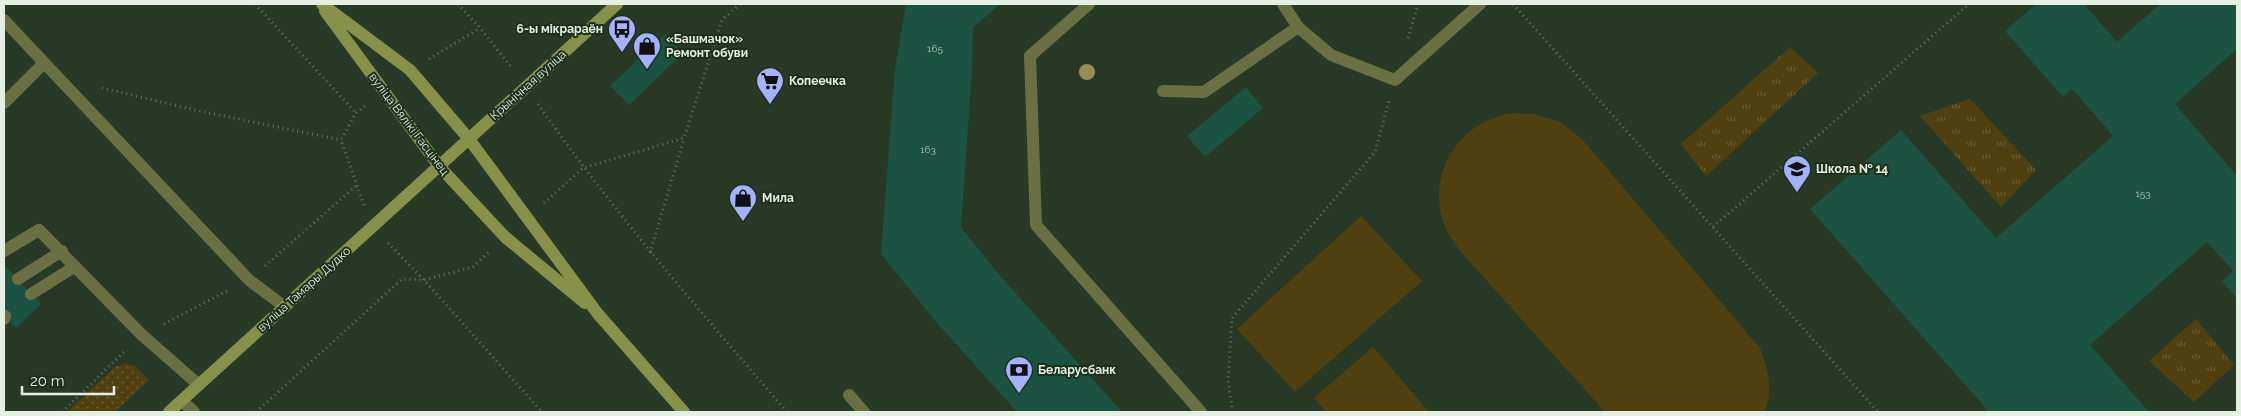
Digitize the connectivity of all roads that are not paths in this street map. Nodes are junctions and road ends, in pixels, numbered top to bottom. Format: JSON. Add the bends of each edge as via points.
{"nodes":[{"id":1,"x":321,"y":4,"type":"edge"},
{"id":2,"x":617,"y":4,"type":"edge"},
{"id":3,"x":1089,"y":4,"type":"edge"},
{"id":4,"x":1283,"y":4,"type":"edge"},
{"id":5,"x":1480,"y":4,"type":"edge"},
{"id":6,"x":4,"y":20,"type":"edge"},
{"id":7,"x":1298,"y":28,"type":"junction"},
{"id":8,"x":44,"y":63,"type":"junction"},
{"id":9,"x":1163,"y":91,"type":"dead end"},
{"id":10,"x":4,"y":103,"type":"edge"},
{"id":11,"x":468,"y":139,"type":"junction"},
{"id":12,"x":439,"y":166,"type":"junction"},
{"id":13,"x":4,"y":251,"type":"edge"},
{"id":14,"x":62,"y":251,"type":"junction"},
{"id":15,"x":74,"y":267,"type":"junction"},
{"id":16,"x":18,"y":279,"type":"dead end"},
{"id":17,"x":31,"y":294,"type":"dead end"},
{"id":18,"x":285,"y":307,"type":"junction"},
{"id":19,"x":598,"y":314,"type":"junction"},
{"id":20,"x":199,"y":385,"type":"junction"},
{"id":21,"x":849,"y":395,"type":"dead end"},
{"id":22,"x":182,"y":401,"type":"junction"},
{"id":23,"x":169,"y":412,"type":"edge"},
{"id":24,"x":194,"y":412,"type":"edge"},
{"id":25,"x":684,"y":412,"type":"edge"},
{"id":26,"x":864,"y":412,"type":"edge"},
{"id":27,"x":1201,"y":412,"type":"edge"}],
"edges":[{"from":1,"to":11,"type":"main road","name":"вуліца Вялікі Гасцінец","via":[[410,70]]},
{"from":1,"to":12,"type":"main road","name":"вуліца Вялікі Гасцінец"},
{"from":2,"to":11,"type":"main road","name":"Крынічная вуліца"},
{"from":3,"to":27,"type":"lane","via":[[1030,56],[1036,225]]},
{"from":4,"to":7,"type":"lane"},
{"from":5,"to":7,"type":"lane","via":[[1395,80],[1331,55]]},
{"from":6,"to":8,"type":"lane"},
{"from":7,"to":9,"type":"lane","via":[[1204,92]]},
{"from":8,"to":10,"type":"lane"},
{"from":8,"to":18,"type":"lane","via":[[249,280]]},
{"from":11,"to":12,"type":"main road","name":"Крынічная вуліца"},
{"from":11,"to":19,"type":"main road","name":"вуліца Вялікі Гасцінец"},
{"from":12,"to":18,"type":"main road","name":"вуліца Тамары Дудко"},
{"from":12,"to":19,"type":"main road","name":"вуліца Вялікі Гасцінец","via":[[505,238]]},
{"from":13,"to":14,"type":"lane","via":[[39,230]]},
{"from":14,"to":15,"type":"lane"},
{"from":14,"to":16,"type":"lane"},
{"from":15,"to":17,"type":"lane"},
{"from":15,"to":20,"type":"lane","via":[[142,335]]},
{"from":18,"to":20,"type":"main road","name":"вуліца Тамары Дудко"},
{"from":19,"to":25,"type":"main road","name":"вуліца Вялікі Гасцінец"},
{"from":20,"to":22,"type":"main road","name":"вуліца Тамары Дудко"},
{"from":21,"to":26,"type":"lane"},
{"from":22,"to":23,"type":"main road","name":"вуліца Тамары Дудко"},
{"from":22,"to":24,"type":"lane"}]}
